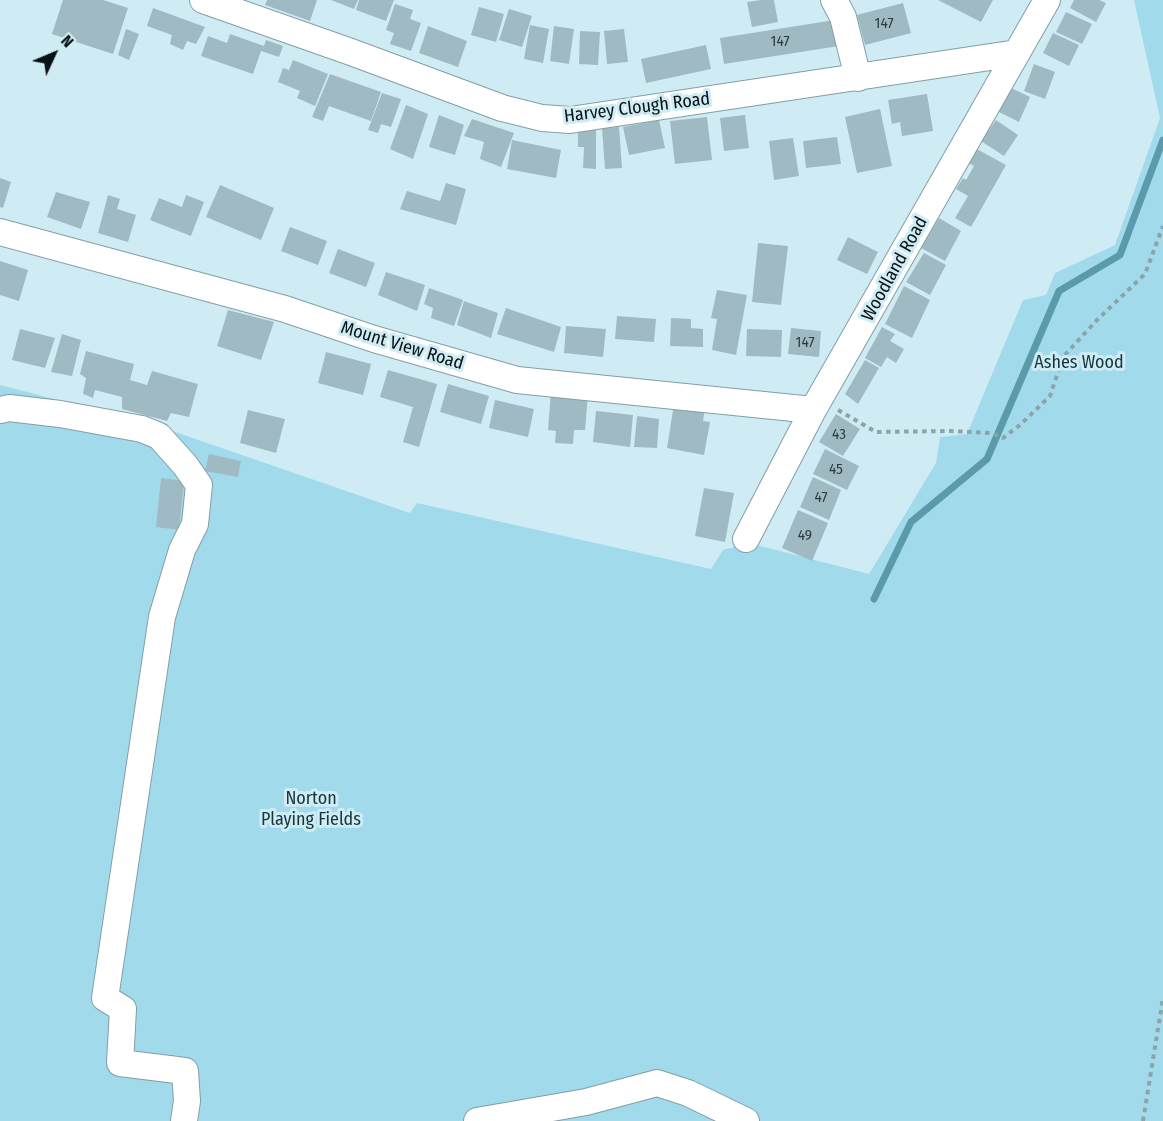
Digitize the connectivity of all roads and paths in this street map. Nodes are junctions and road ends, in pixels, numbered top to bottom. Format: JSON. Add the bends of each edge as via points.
{"nodes":[{"id":1,"x":834,"y":0,"type":"edge"},
{"id":2,"x":1047,"y":0,"type":"edge"},
{"id":3,"x":219,"y":2,"type":"edge"},
{"id":4,"x":1017,"y":53,"type":"junction"},
{"id":5,"x":858,"y":78,"type":"junction"},
{"id":6,"x":1163,"y":226,"type":"edge"},
{"id":7,"x":0,"y":232,"type":"edge"},
{"id":8,"x":817,"y":405,"type":"junction"},
{"id":9,"x":0,"y":410,"type":"edge"},
{"id":10,"x":746,"y":539,"type":"dead end"},
{"id":11,"x":1163,"y":998,"type":"edge"},
{"id":12,"x":184,"y":1121,"type":"edge"},
{"id":13,"x":477,"y":1121,"type":"edge"},
{"id":14,"x":746,"y":1121,"type":"edge"},
{"id":15,"x":1143,"y":1121,"type":"edge"}],
"edges":[{"from":1,"to":5,"type":"street","via":[[843,17]]},
{"from":2,"to":4,"type":"street","name":"Woodland Road"},
{"from":3,"to":5,"type":"street","name":"Harvey Clough Road","via":[[502,108],[542,118],[570,120]]},
{"from":4,"to":5,"type":"street","name":"Harvey Clough Road"},
{"from":4,"to":8,"type":"street","name":"Woodland Road"},
{"from":6,"to":8,"type":"path","via":[[1145,274],[1063,357],[1050,396],[1003,438],[992,433],[950,431],[876,432]]},
{"from":7,"to":8,"type":"street","name":"Mount View Road","via":[[285,309],[517,380]]},
{"from":8,"to":10,"type":"street","name":"Woodland Road"},
{"from":9,"to":12,"type":"street","via":[[60,414],[142,429],[159,436],[199,485],[195,524],[182,550],[162,617],[105,998],[123,1009],[120,1063],[185,1071]]},
{"from":11,"to":15,"type":"path"},
{"from":13,"to":14,"type":"street","via":[[586,1102],[657,1083]]}]}
